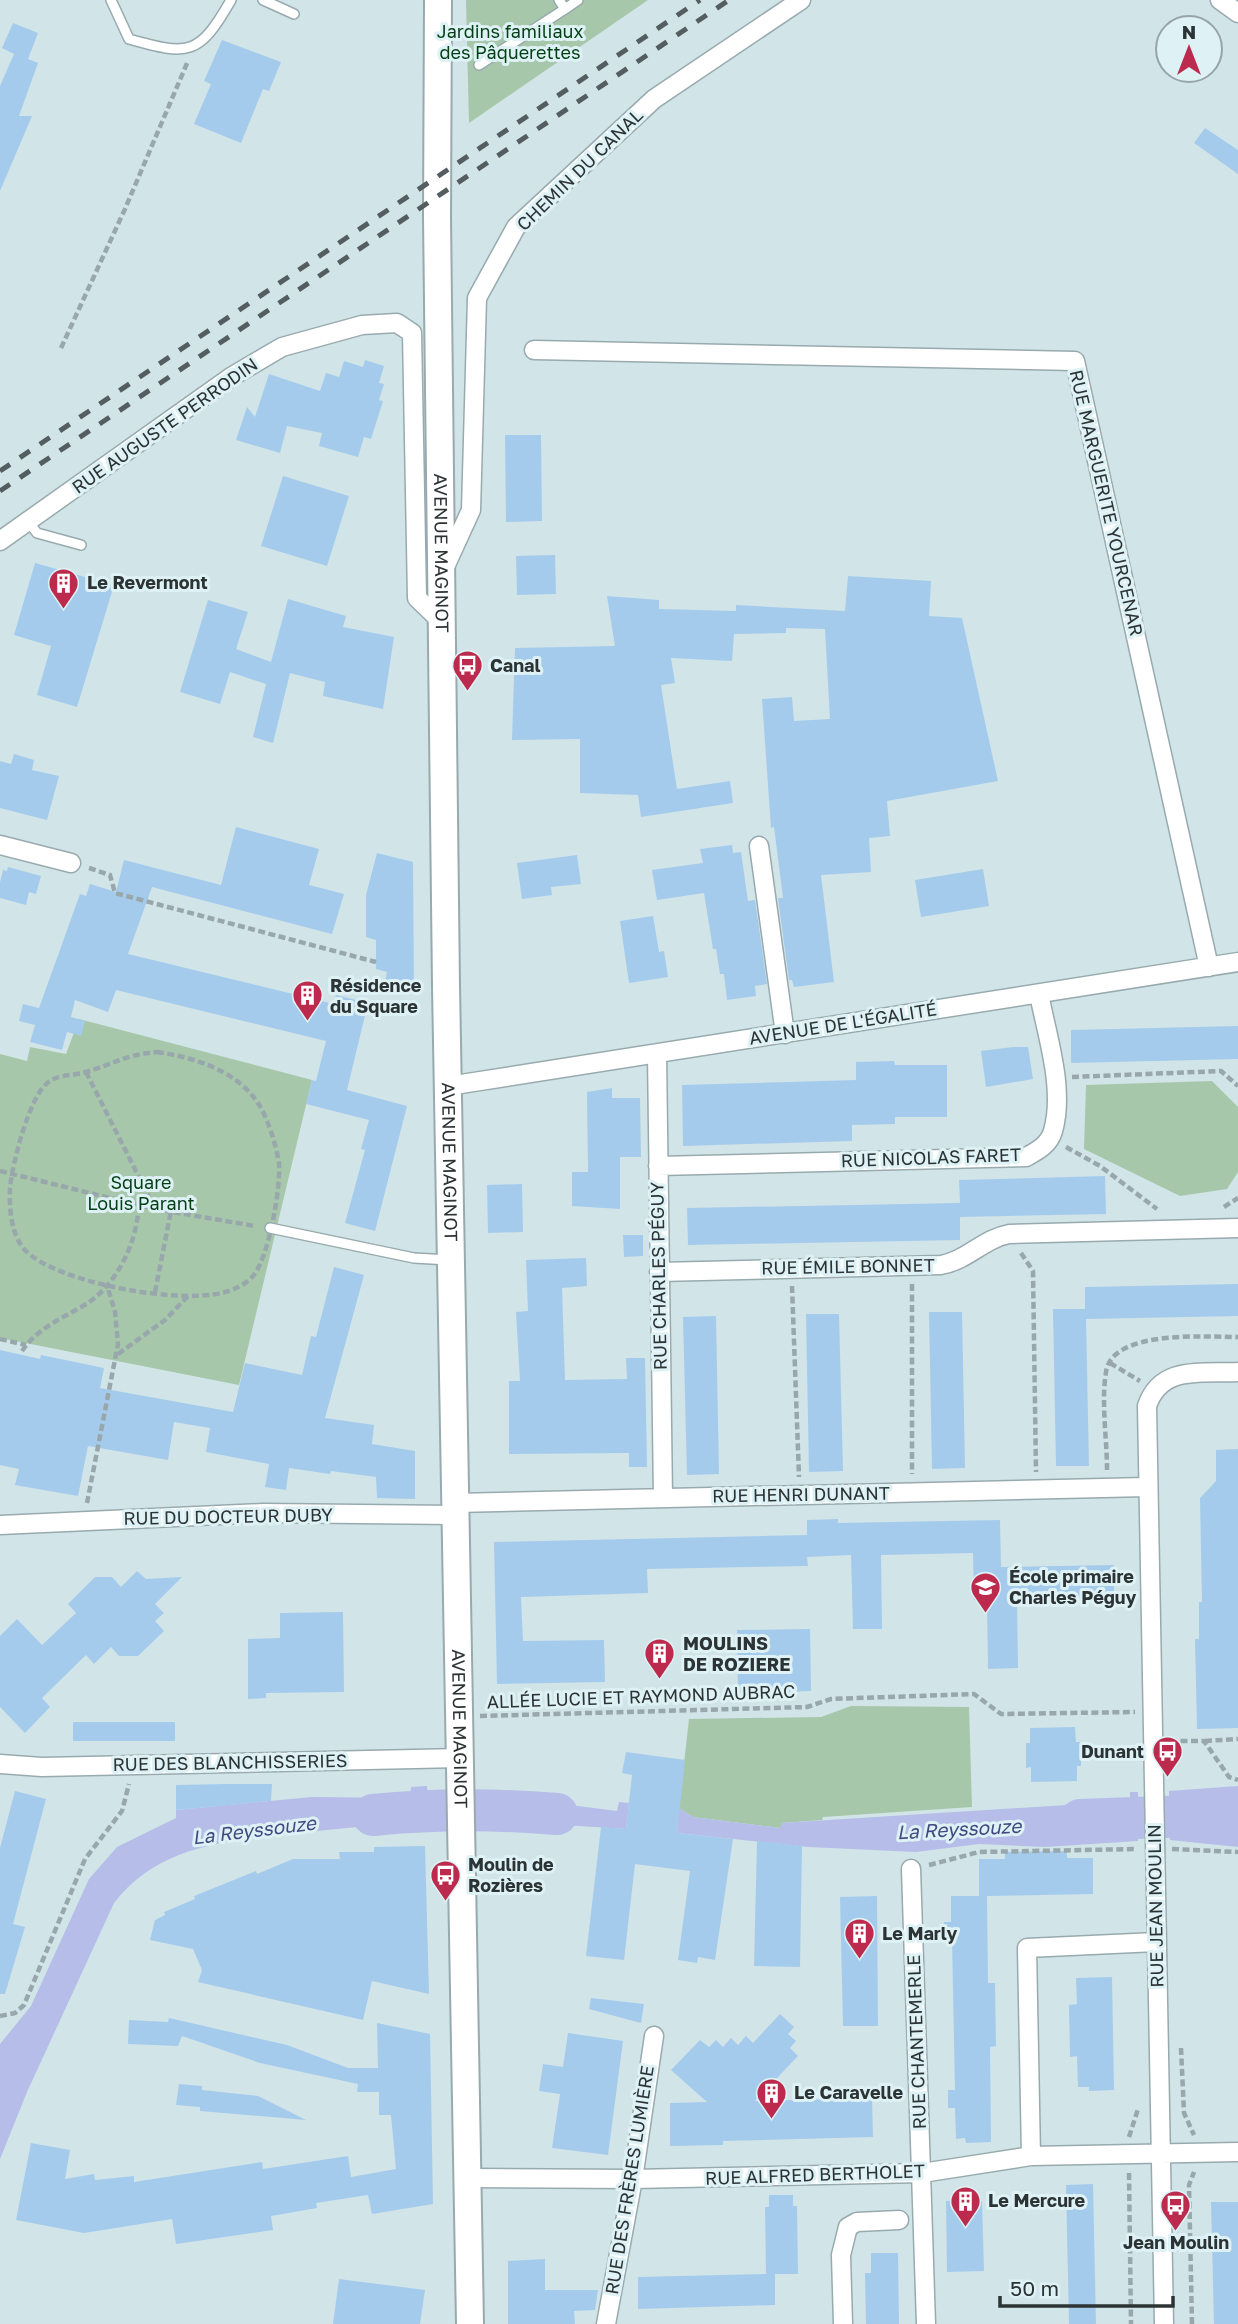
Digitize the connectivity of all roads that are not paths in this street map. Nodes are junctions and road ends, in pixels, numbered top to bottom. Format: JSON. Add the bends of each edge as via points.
{"nodes":[{"id":1,"x":111,"y":0,"type":"edge"},
{"id":2,"x":231,"y":0,"type":"edge"},
{"id":3,"x":263,"y":0,"type":"edge"},
{"id":4,"x":438,"y":0,"type":"edge"},
{"id":5,"x":559,"y":0,"type":"edge"},
{"id":6,"x":578,"y":0,"type":"edge"},
{"id":7,"x":801,"y":0,"type":"edge"},
{"id":8,"x":1220,"y":0,"type":"edge"},
{"id":9,"x":565,"y":9,"type":"junction"},
{"id":10,"x":1238,"y":13,"type":"edge"},
{"id":11,"x":294,"y":14,"type":"dead end"},
{"id":12,"x":479,"y":65,"type":"dead end"},
{"id":13,"x":534,"y":350,"type":"dead end"},
{"id":14,"x":28,"y":521,"type":"junction"},
{"id":15,"x":0,"y":541,"type":"edge"},
{"id":16,"x":81,"y":545,"type":"dead end"},
{"id":17,"x":443,"y":573,"type":"junction"},
{"id":18,"x":444,"y":624,"type":"junction"},
{"id":19,"x":0,"y":845,"type":"edge"},
{"id":20,"x":759,"y":846,"type":"dead end"},
{"id":21,"x":71,"y":863,"type":"road end"},
{"id":22,"x":1238,"y":962,"type":"edge"},
{"id":23,"x":1209,"y":967,"type":"junction"},
{"id":24,"x":1039,"y":993,"type":"junction"},
{"id":25,"x":785,"y":1034,"type":"junction"},
{"id":26,"x":657,"y":1054,"type":"junction"},
{"id":27,"x":448,"y":1086,"type":"junction"},
{"id":28,"x":658,"y":1166,"type":"junction"},
{"id":29,"x":270,"y":1228,"type":"road end"},
{"id":30,"x":1238,"y":1228,"type":"edge"},
{"id":31,"x":451,"y":1260,"type":"junction"},
{"id":32,"x":659,"y":1272,"type":"junction"},
{"id":33,"x":1238,"y":1372,"type":"edge"},
{"id":34,"x":1146,"y":1487,"type":"junction"},
{"id":35,"x":663,"y":1498,"type":"junction"},
{"id":36,"x":455,"y":1509,"type":"junction"},
{"id":37,"x":0,"y":1525,"type":"edge"},
{"id":38,"x":0,"y":1764,"type":"edge"},
{"id":39,"x":460,"y":1766,"type":"junction"},
{"id":40,"x":911,"y":1869,"type":"road end"},
{"id":41,"x":1156,"y":1942,"type":"junction"},
{"id":42,"x":654,"y":2036,"type":"dead end"},
{"id":43,"x":1238,"y":2152,"type":"edge"},
{"id":44,"x":1160,"y":2155,"type":"junction"},
{"id":45,"x":1031,"y":2156,"type":"junction"},
{"id":46,"x":922,"y":2173,"type":"junction"},
{"id":47,"x":467,"y":2178,"type":"junction"},
{"id":48,"x":633,"y":2179,"type":"junction"},
{"id":49,"x":899,"y":2220,"type":"dead end"},
{"id":50,"x":470,"y":2324,"type":"edge"},
{"id":51,"x":606,"y":2324,"type":"edge"},
{"id":52,"x":843,"y":2324,"type":"edge"},
{"id":53,"x":926,"y":2324,"type":"edge"},
{"id":54,"x":1164,"y":2324,"type":"edge"}],
"edges":[{"from":1,"to":2,"type":"lane","via":[[129,39],[173,51],[193,47],[212,33]]},
{"from":3,"to":11,"type":"lane"},
{"from":4,"to":17,"type":"main road","name":"AVENUE MAGINOT"},
{"from":5,"to":9,"type":"lane"},
{"from":6,"to":9,"type":"lane"},
{"from":7,"to":17,"type":"street","name":"CHEMIN DU CANAL","via":[[654,99],[516,228],[477,298],[471,510]]},
{"from":8,"to":10,"type":"street"},
{"from":9,"to":12,"type":"lane"},
{"from":13,"to":23,"type":"street","name":"RUE MARGUERITE YOURCENAR","via":[[1075,361]]},
{"from":14,"to":15,"type":"street","name":"RUE AUGUSTE PERRODIN"},
{"from":14,"to":16,"type":"lane","via":[[37,533]]},
{"from":14,"to":18,"type":"street","name":"RUE AUGUSTE PERRODIN","via":[[231,377],[282,347],[362,326],[397,323],[412,333],[417,598]]},
{"from":17,"to":18,"type":"main road","name":"AVENUE MAGINOT"},
{"from":18,"to":27,"type":"main road","name":"AVENUE MAGINOT"},
{"from":19,"to":21,"type":"street"},
{"from":20,"to":25,"type":"street"},
{"from":22,"to":23,"type":"street","name":"AVENUE DE L'ÉGALITÉ"},
{"from":23,"to":24,"type":"street","name":"AVENUE DE L'ÉGALITÉ"},
{"from":24,"to":25,"type":"street","name":"AVENUE DE L'ÉGALITÉ"},
{"from":24,"to":28,"type":"street","name":"RUE NICOLAS FARET","via":[[1056,1103],[1053,1133],[1042,1149],[1026,1157]]},
{"from":25,"to":26,"type":"street","name":"AVENUE DE L'ÉGALITÉ"},
{"from":26,"to":27,"type":"street","name":"AVENUE DE L'ÉGALITÉ"},
{"from":26,"to":28,"type":"street","name":"RUE CHARLES PÉGUY"},
{"from":27,"to":31,"type":"main road","name":"AVENUE MAGINOT"},
{"from":28,"to":32,"type":"street","name":"RUE CHARLES PÉGUY"},
{"from":29,"to":31,"type":"lane","via":[[414,1258]]},
{"from":30,"to":32,"type":"street","name":"RUE ÉMILE BONNET","via":[[1009,1234],[993,1237],[960,1262],[909,1266]]},
{"from":31,"to":36,"type":"main road","name":"AVENUE MAGINOT"},
{"from":32,"to":35,"type":"street","name":"RUE CHARLES PÉGUY"},
{"from":33,"to":34,"type":"street","name":"RUE JEAN MOULIN","via":[[1168,1377],[1153,1389],[1147,1406]]},
{"from":34,"to":35,"type":"street","name":"RUE HENRI DUNANT"},
{"from":34,"to":41,"type":"street","name":"RUE JEAN MOULIN","via":[[1153,1787],[1146,1849]]},
{"from":35,"to":36,"type":"street","name":"RUE HENRI DUNANT"},
{"from":36,"to":37,"type":"street","name":"RUE DU DOCTEUR DUBY"},
{"from":36,"to":39,"type":"main road","name":"AVENUE MAGINOT"},
{"from":38,"to":39,"type":"street","name":"RUE DES BLANCHISSERIES"},
{"from":39,"to":47,"type":"main road","name":"AVENUE MAGINOT"},
{"from":40,"to":46,"type":"street","name":"RUE CHANTEMERLE"},
{"from":41,"to":44,"type":"street","name":"RUE JEAN MOULIN"},
{"from":41,"to":45,"type":"street","via":[[1027,1948]]},
{"from":42,"to":48,"type":"street","name":"RUE DES FRÈRES LUMIÈRE"},
{"from":43,"to":44,"type":"street","name":"RUE ALFRED BERTHOLET"},
{"from":44,"to":45,"type":"street","name":"RUE ALFRED BERTHOLET"},
{"from":44,"to":54,"type":"street","name":"RUE JEAN MOULIN"},
{"from":45,"to":46,"type":"street","name":"RUE ALFRED BERTHOLET"},
{"from":46,"to":48,"type":"street","name":"RUE ALFRED BERTHOLET"},
{"from":46,"to":53,"type":"street","name":"RUE CHANTEMERLE"},
{"from":47,"to":48,"type":"street","name":"RUE ALFRED BERTHOLET"},
{"from":47,"to":50,"type":"main road","name":"AVENUE MAGINOT"},
{"from":48,"to":51,"type":"street","name":"RUE DES FRÈRES LUMIÈRE"},
{"from":49,"to":52,"type":"street","via":[[857,2222],[848,2227],[841,2255]]}]}
